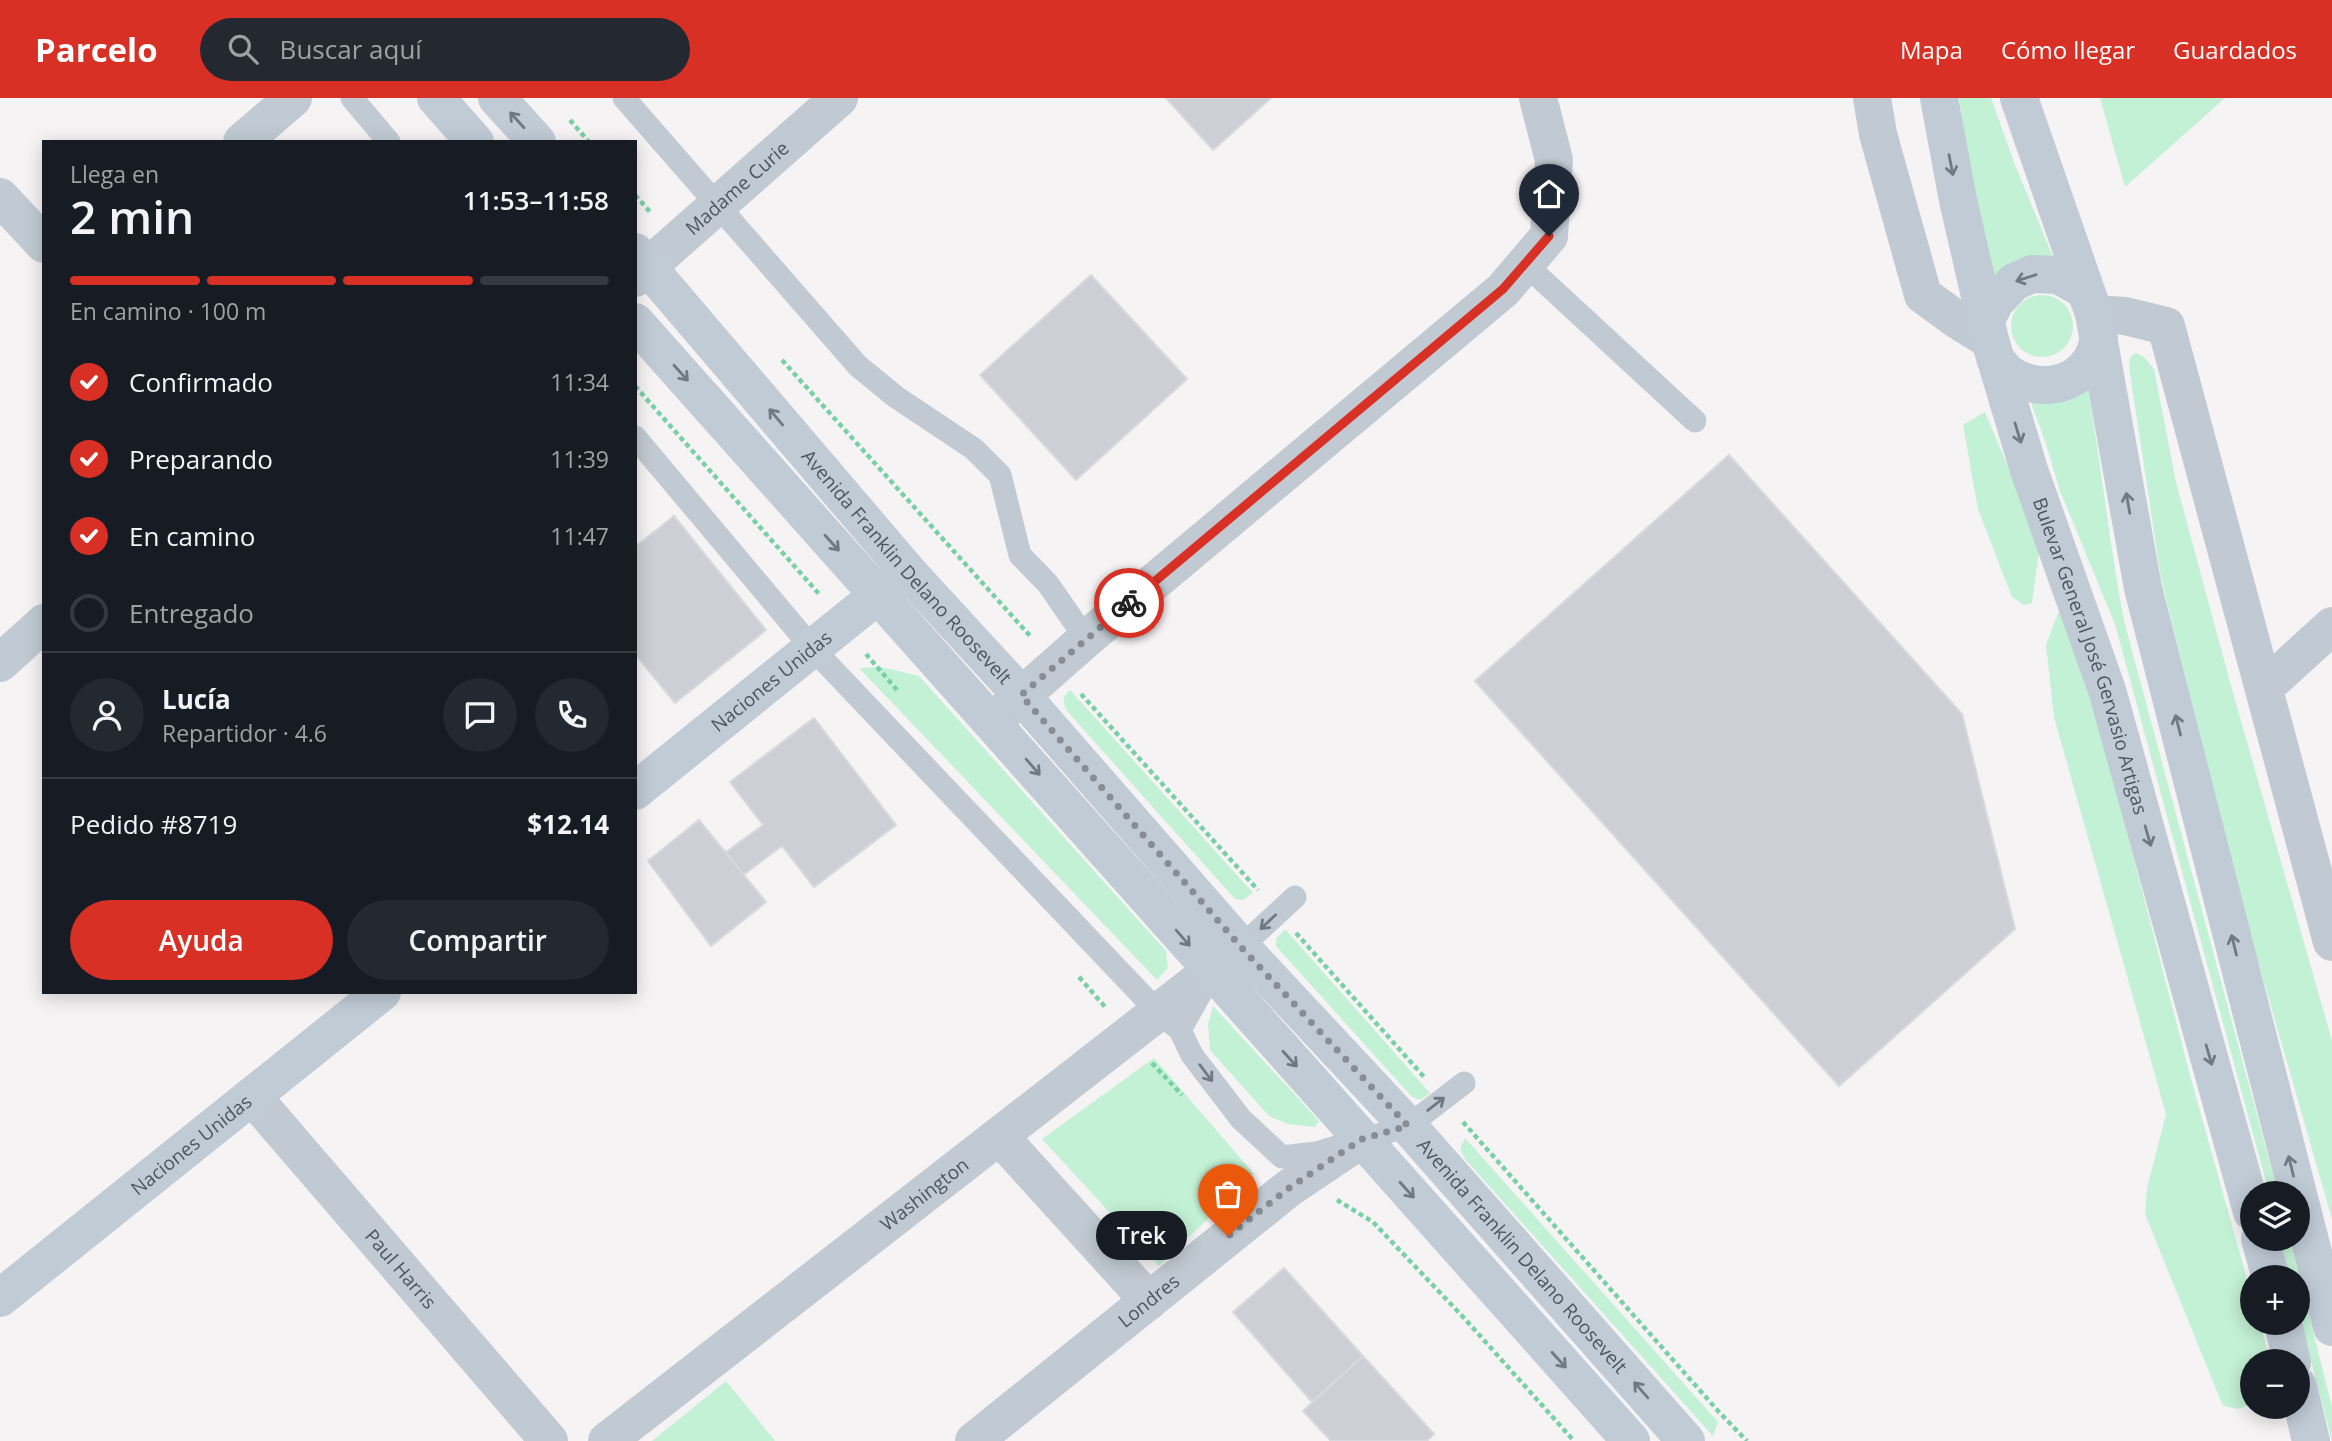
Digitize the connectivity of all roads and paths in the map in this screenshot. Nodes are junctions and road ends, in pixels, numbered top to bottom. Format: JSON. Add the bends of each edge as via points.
{"nodes":[{"id":1,"x":293,"y":98,"type":"edge"},
{"id":2,"x":352,"y":98,"type":"edge"},
{"id":3,"x":436,"y":98,"type":"edge"},
{"id":4,"x":498,"y":98,"type":"edge"},
{"id":5,"x":624,"y":98,"type":"edge"},
{"id":6,"x":839,"y":98,"type":"edge"},
{"id":7,"x":1538,"y":98,"type":"edge"},
{"id":8,"x":1872,"y":98,"type":"edge"},
{"id":9,"x":1939,"y":98,"type":"edge"},
{"id":10,"x":2019,"y":98,"type":"edge"},
{"id":11,"x":244,"y":140,"type":"edge"},
{"id":12,"x":386,"y":140,"type":"edge"},
{"id":13,"x":473,"y":140,"type":"edge"},
{"id":14,"x":535,"y":140,"type":"edge"},
{"id":15,"x":0,"y":197,"type":"edge"},
{"id":16,"x":637,"y":197,"type":"edge"},
{"id":17,"x":716,"y":205,"type":"junction"},
{"id":18,"x":678,"y":238,"type":"junction"},
{"id":19,"x":42,"y":242,"type":"edge"},
{"id":20,"x":1525,"y":264,"type":"junction"},
{"id":21,"x":639,"y":265,"type":"edge"},
{"id":22,"x":2093,"y":314,"type":"junction"},
{"id":23,"x":637,"y":324,"type":"edge"},
{"id":24,"x":1990,"y":340,"type":"junction"},
{"id":25,"x":779,"y":358,"type":"dead end"},
{"id":26,"x":1695,"y":421,"type":"dead end"},
{"id":27,"x":637,"y":439,"type":"edge"},
{"id":28,"x":908,"y":572,"type":"junction"},
{"id":29,"x":878,"y":595,"type":"junction"},
{"id":30,"x":42,"y":625,"type":"edge"},
{"id":31,"x":2332,"y":626,"type":"edge"},
{"id":32,"x":1086,"y":639,"type":"junction"},
{"id":33,"x":813,"y":649,"type":"junction"},
{"id":34,"x":0,"y":663,"type":"edge"},
{"id":35,"x":1056,"y":665,"type":"junction"},
{"id":36,"x":2264,"y":688,"type":"junction"},
{"id":37,"x":1021,"y":695,"type":"junction"},
{"id":38,"x":993,"y":722,"type":"junction"},
{"id":39,"x":637,"y":788,"type":"edge"},
{"id":40,"x":1287,"y":905,"type":"junction"},
{"id":41,"x":2332,"y":942,"type":"edge"},
{"id":42,"x":1241,"y":947,"type":"junction"},
{"id":43,"x":1212,"y":972,"type":"junction"},
{"id":44,"x":380,"y":994,"type":"edge"},
{"id":45,"x":1169,"y":1022,"type":"junction"},
{"id":46,"x":1464,"y":1083,"type":"dead end"},
{"id":47,"x":252,"y":1096,"type":"junction"},
{"id":48,"x":1444,"y":1098,"type":"junction"},
{"id":49,"x":1408,"y":1126,"type":"junction"},
{"id":50,"x":999,"y":1137,"type":"junction"},
{"id":51,"x":1362,"y":1139,"type":"junction"},
{"id":52,"x":2243,"y":1181,"type":"edge"},
{"id":53,"x":0,"y":1298,"type":"edge"},
{"id":54,"x":1149,"y":1301,"type":"junction"},
{"id":55,"x":2332,"y":1327,"type":"edge"},
{"id":56,"x":2306,"y":1419,"type":"edge"},
{"id":57,"x":549,"y":1441,"type":"edge"},
{"id":58,"x":607,"y":1441,"type":"edge"},
{"id":59,"x":974,"y":1441,"type":"edge"},
{"id":60,"x":1631,"y":1441,"type":"edge"},
{"id":61,"x":1686,"y":1441,"type":"edge"},
{"id":62,"x":1747,"y":1441,"type":"edge"},
{"id":63,"x":2311,"y":1441,"type":"edge"}],
"edges":[{"from":1,"to":11,"type":"street"},
{"from":2,"to":12,"type":"lane"},
{"from":3,"to":13,"type":"main road"},
{"from":14,"to":4,"type":"main road","one_way":true},
{"from":5,"to":17,"type":"lane"},
{"from":6,"to":17,"type":"street","name":"Madame Curie"},
{"from":7,"to":20,"type":"street","via":[[1555,160],[1549,236]]},
{"from":8,"to":24,"type":"street","via":[[1923,295]]},
{"from":9,"to":24,"type":"main road","name":"Bulevar General José Gervasio Artigas","one_way":true},
{"from":10,"to":22,"type":"main road"},
{"from":15,"to":19,"type":"street"},
{"from":16,"to":18,"type":"path"},
{"from":17,"to":18,"type":"street","name":"Madame Curie"},
{"from":17,"to":32,"type":"lane","via":[[858,366],[974,449],[1000,475],[1020,555],[1048,584]]},
{"from":18,"to":21,"type":"street","name":"Madame Curie"},
{"from":20,"to":26,"type":"lane"},
{"from":20,"to":32,"type":"street","via":[[1503,289]]},
{"from":28,"to":21,"type":"main road","name":"Avenida Franklin Delano Roosevelt","one_way":true},
{"from":22,"to":24,"type":"main road","one_way":true,"via":[[2058,275],[2032,274],[2014,282],[1994,302]]},
{"from":22,"to":24,"type":"main road","via":[[2092,360],[2063,382],[2044,386],[2008,373]]},
{"from":22,"to":36,"type":"street","via":[[2166,326]]},
{"from":55,"to":22,"type":"main road","one_way":true,"via":[[2143,588]]},
{"from":23,"to":29,"type":"main road","name":"Avenida Franklin Delano Roosevelt","one_way":true},
{"from":24,"to":52,"type":"main road","name":"Bulevar General José Gervasio Artigas","one_way":true,"via":[[2029,470],[2107,690]]},
{"from":25,"to":35,"type":"path"},
{"from":27,"to":33,"type":"lane"},
{"from":28,"to":29,"type":"main road","name":"Naciones Unidas"},
{"from":28,"to":37,"type":"main road","name":"Avenida Franklin Delano Roosevelt"},
{"from":29,"to":33,"type":"main road","name":"Naciones Unidas"},
{"from":29,"to":38,"type":"main road","name":"Avenida Franklin Delano Roosevelt"},
{"from":30,"to":34,"type":"street"},
{"from":31,"to":36,"type":"street"},
{"from":32,"to":35,"type":"street"},
{"from":33,"to":39,"type":"main road","name":"Naciones Unidas"},
{"from":33,"to":45,"type":"lane"},
{"from":35,"to":37,"type":"street"},
{"from":35,"to":40,"type":"path","via":[[1092,708]]},
{"from":36,"to":41,"type":"street"},
{"from":37,"to":38,"type":"street"},
{"from":37,"to":42,"type":"main road","name":"Avenida Franklin Delano Roosevelt"},
{"from":38,"to":43,"type":"main road","name":"Avenida Franklin Delano Roosevelt","one_way":true},
{"from":40,"to":42,"type":"lane","one_way":true},
{"from":40,"to":48,"type":"path"},
{"from":42,"to":43,"type":"street","name":"Washington"},
{"from":42,"to":49,"type":"main road","name":"Avenida Franklin Delano Roosevelt"},
{"from":43,"to":45,"type":"street","name":"Washington"},
{"from":43,"to":51,"type":"main road","name":"Avenida Franklin Delano Roosevelt","one_way":true},
{"from":44,"to":47,"type":"main road","name":"Naciones Unidas"},
{"from":45,"to":50,"type":"street","name":"Washington"},
{"from":45,"to":51,"type":"lane","one_way":true,"via":[[1241,1119],[1282,1157],[1316,1153]]},
{"from":46,"to":48,"type":"lane"},
{"from":47,"to":53,"type":"main road","name":"Naciones Unidas"},
{"from":47,"to":57,"type":"street","name":"Paul Harris"},
{"from":49,"to":48,"type":"lane","one_way":true},
{"from":48,"to":62,"type":"path"},
{"from":49,"to":51,"type":"lane"},
{"from":61,"to":49,"type":"main road","name":"Avenida Franklin Delano Roosevelt","one_way":true},
{"from":50,"to":54,"type":"street"},
{"from":50,"to":58,"type":"street","name":"Washington"},
{"from":51,"to":54,"type":"street","name":"Londres","via":[[1289,1188]]},
{"from":51,"to":60,"type":"main road","name":"Avenida Franklin Delano Roosevelt","one_way":true},
{"from":54,"to":59,"type":"street","name":"Londres"},
{"from":56,"to":63,"type":"main road"}]}
